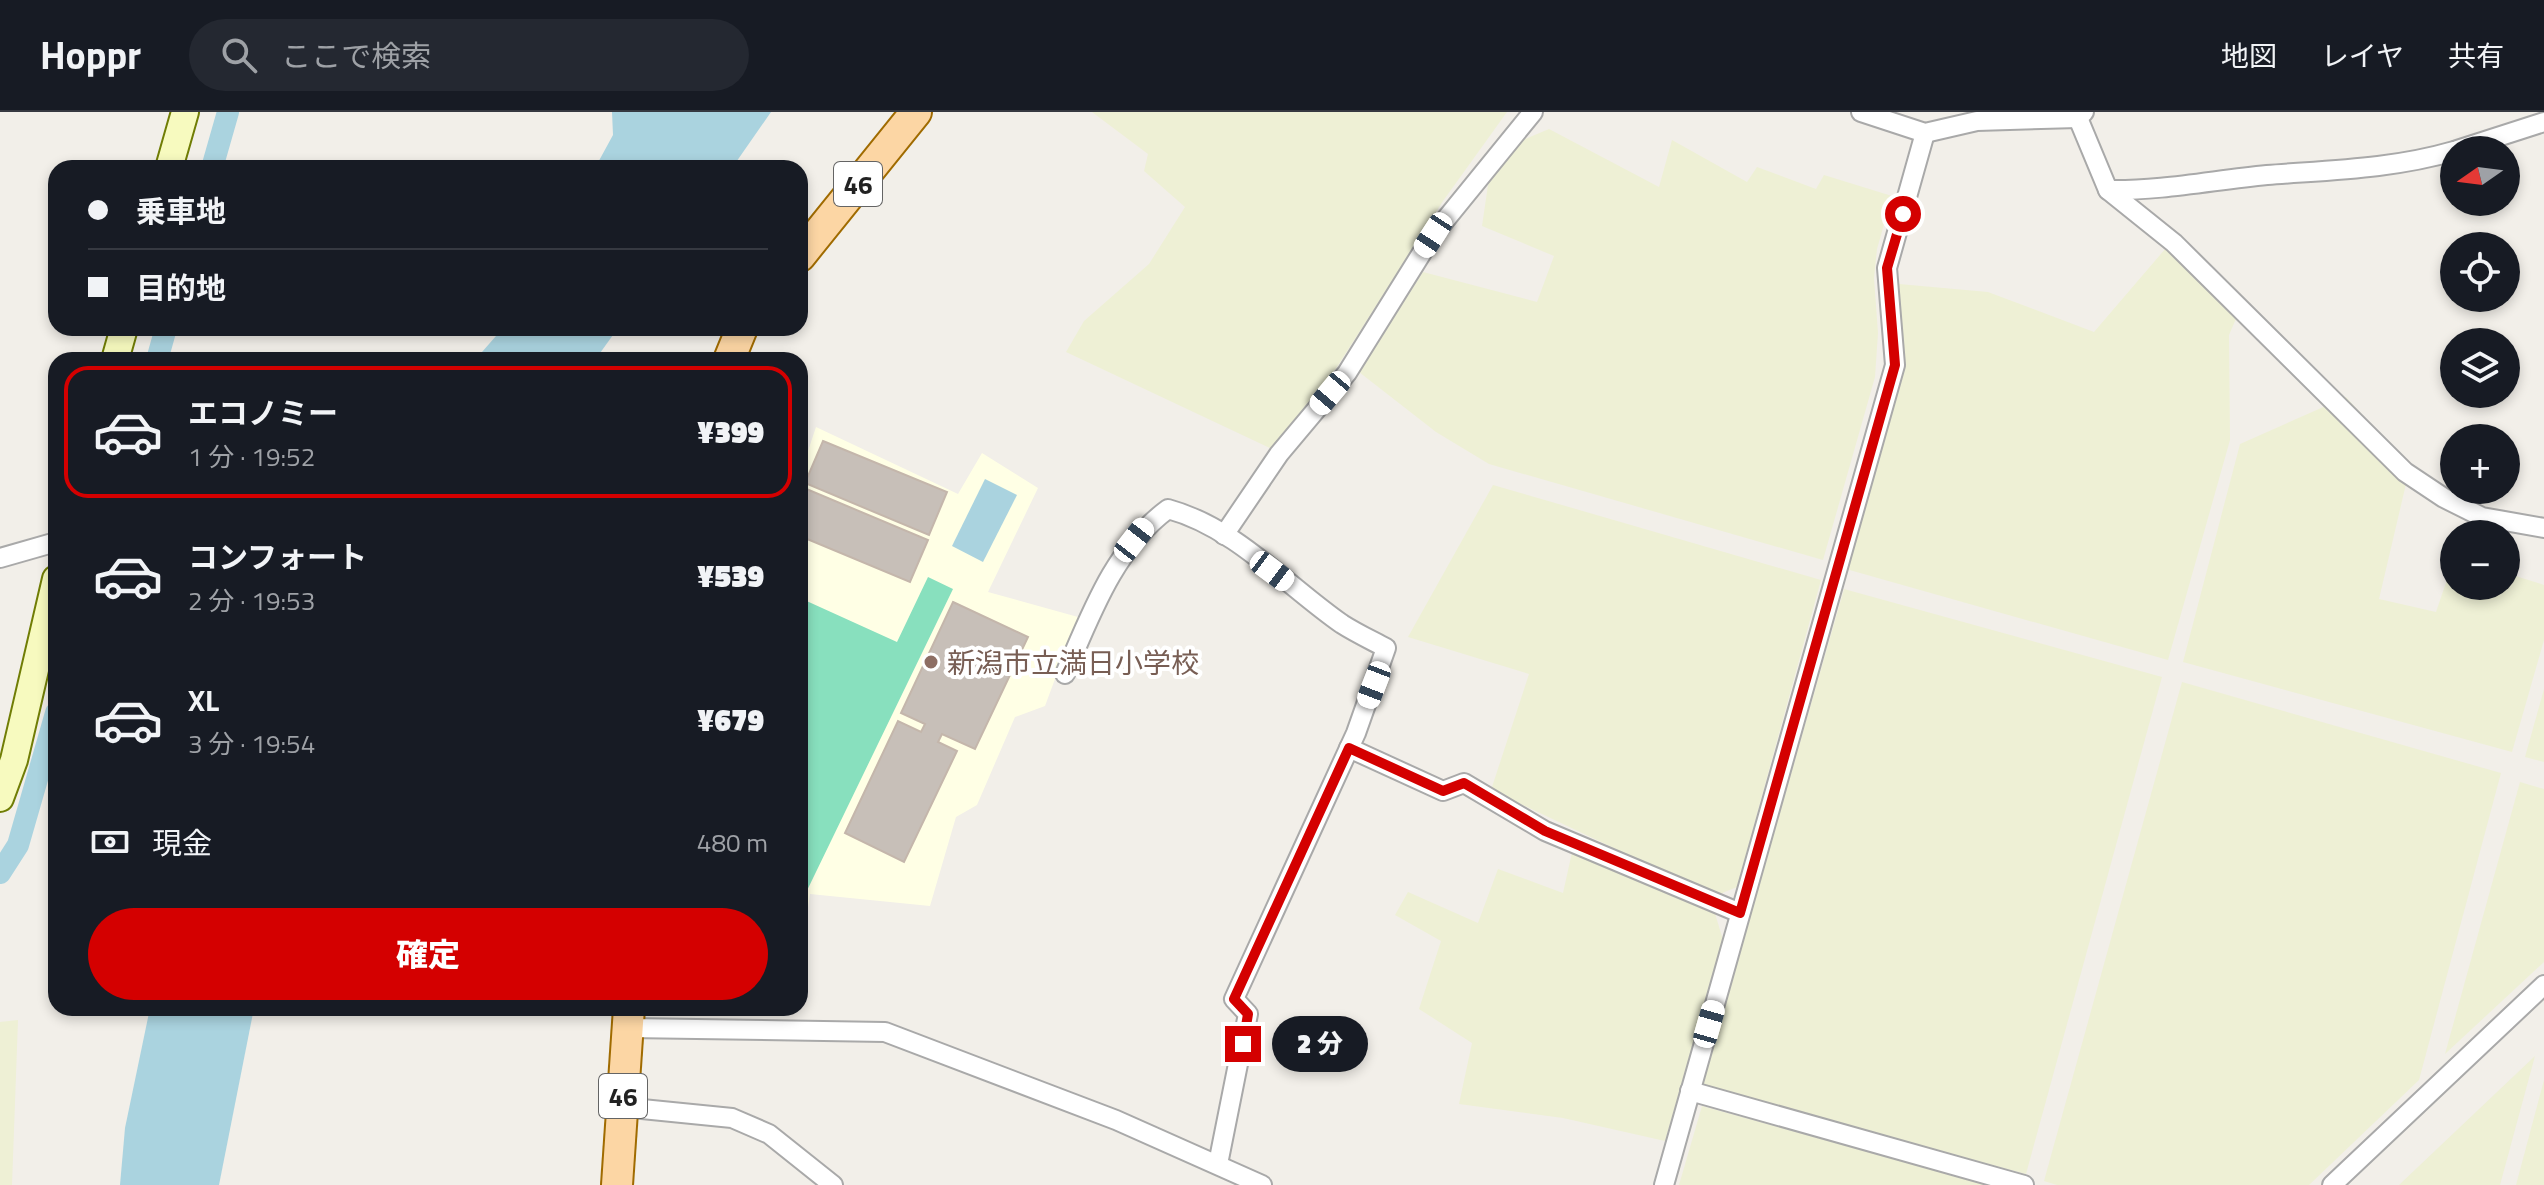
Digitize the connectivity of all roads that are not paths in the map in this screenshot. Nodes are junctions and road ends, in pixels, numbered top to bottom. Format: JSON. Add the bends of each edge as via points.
{"nodes":[{"id":1,"x":185,"y":112,"type":"edge"},
{"id":2,"x":916,"y":112,"type":"edge"},
{"id":3,"x":1533,"y":112,"type":"edge"},
{"id":4,"x":1861,"y":112,"type":"edge"},
{"id":5,"x":2081,"y":115,"type":"edge"},
{"id":6,"x":2544,"y":122,"type":"edge"},
{"id":7,"x":1925,"y":133,"type":"junction"},
{"id":8,"x":2500,"y":136,"type":"edge"},
{"id":9,"x":2440,"y":155,"type":"edge"},
{"id":10,"x":171,"y":160,"type":"edge"},
{"id":11,"x":2108,"y":190,"type":"junction"},
{"id":12,"x":808,"y":246,"type":"edge"},
{"id":13,"x":2544,"y":528,"type":"edge"},
{"id":14,"x":1224,"y":535,"type":"junction"},
{"id":15,"x":48,"y":544,"type":"edge"},
{"id":16,"x":0,"y":558,"type":"edge"},
{"id":17,"x":48,"y":613,"type":"edge"},
{"id":18,"x":1065,"y":674,"type":"dead end"},
{"id":19,"x":1349,"y":748,"type":"junction"},
{"id":20,"x":0,"y":798,"type":"edge"},
{"id":21,"x":1740,"y":913,"type":"junction"},
{"id":22,"x":2544,"y":985,"type":"edge"},
{"id":23,"x":629,"y":1018,"type":"edge"},
{"id":24,"x":1690,"y":1091,"type":"junction"},
{"id":25,"x":622,"y":1107,"type":"junction"},
{"id":26,"x":1218,"y":1164,"type":"junction"},
{"id":27,"x":617,"y":1185,"type":"edge"},
{"id":28,"x":833,"y":1185,"type":"edge"},
{"id":29,"x":1262,"y":1185,"type":"edge"},
{"id":30,"x":1664,"y":1185,"type":"edge"},
{"id":31,"x":2024,"y":1185,"type":"edge"},
{"id":32,"x":2332,"y":1185,"type":"edge"}],
"edges":[{"from":1,"to":10,"type":"main road"},
{"from":2,"to":12,"type":"main road","number":"46"},
{"from":3,"to":14,"type":"street","via":[[1433,235],[1347,373],[1279,454]]},
{"from":4,"to":7,"type":"street"},
{"from":5,"to":7,"type":"street","via":[[1977,121]]},
{"from":5,"to":11,"type":"street"},
{"from":6,"to":8,"type":"street"},
{"from":7,"to":21,"type":"street","via":[[1887,268],[1895,365]]},
{"from":9,"to":11,"type":"street","via":[[2346,172]]},
{"from":11,"to":13,"type":"street","via":[[2174,243],[2405,472],[2482,517]]},
{"from":14,"to":18,"type":"street","via":[[1194,516],[1168,509],[1144,527],[1096,603]]},
{"from":14,"to":19,"type":"street","via":[[1344,625],[1386,648]]},
{"from":15,"to":16,"type":"street"},
{"from":17,"to":20,"type":"main road"},
{"from":19,"to":21,"type":"street","via":[[1443,791],[1464,783],[1545,831]]},
{"from":19,"to":26,"type":"street","via":[[1234,999],[1248,1014]]},
{"from":21,"to":24,"type":"street"},
{"from":22,"to":32,"type":"street"},
{"from":23,"to":25,"type":"main road","number":"46"},
{"from":23,"to":26,"type":"street","via":[[885,1032]]},
{"from":24,"to":30,"type":"street"},
{"from":24,"to":31,"type":"street"},
{"from":25,"to":27,"type":"main road","number":"46"},
{"from":25,"to":28,"type":"street","via":[[732,1118],[769,1134]]},
{"from":26,"to":29,"type":"street"}]}
